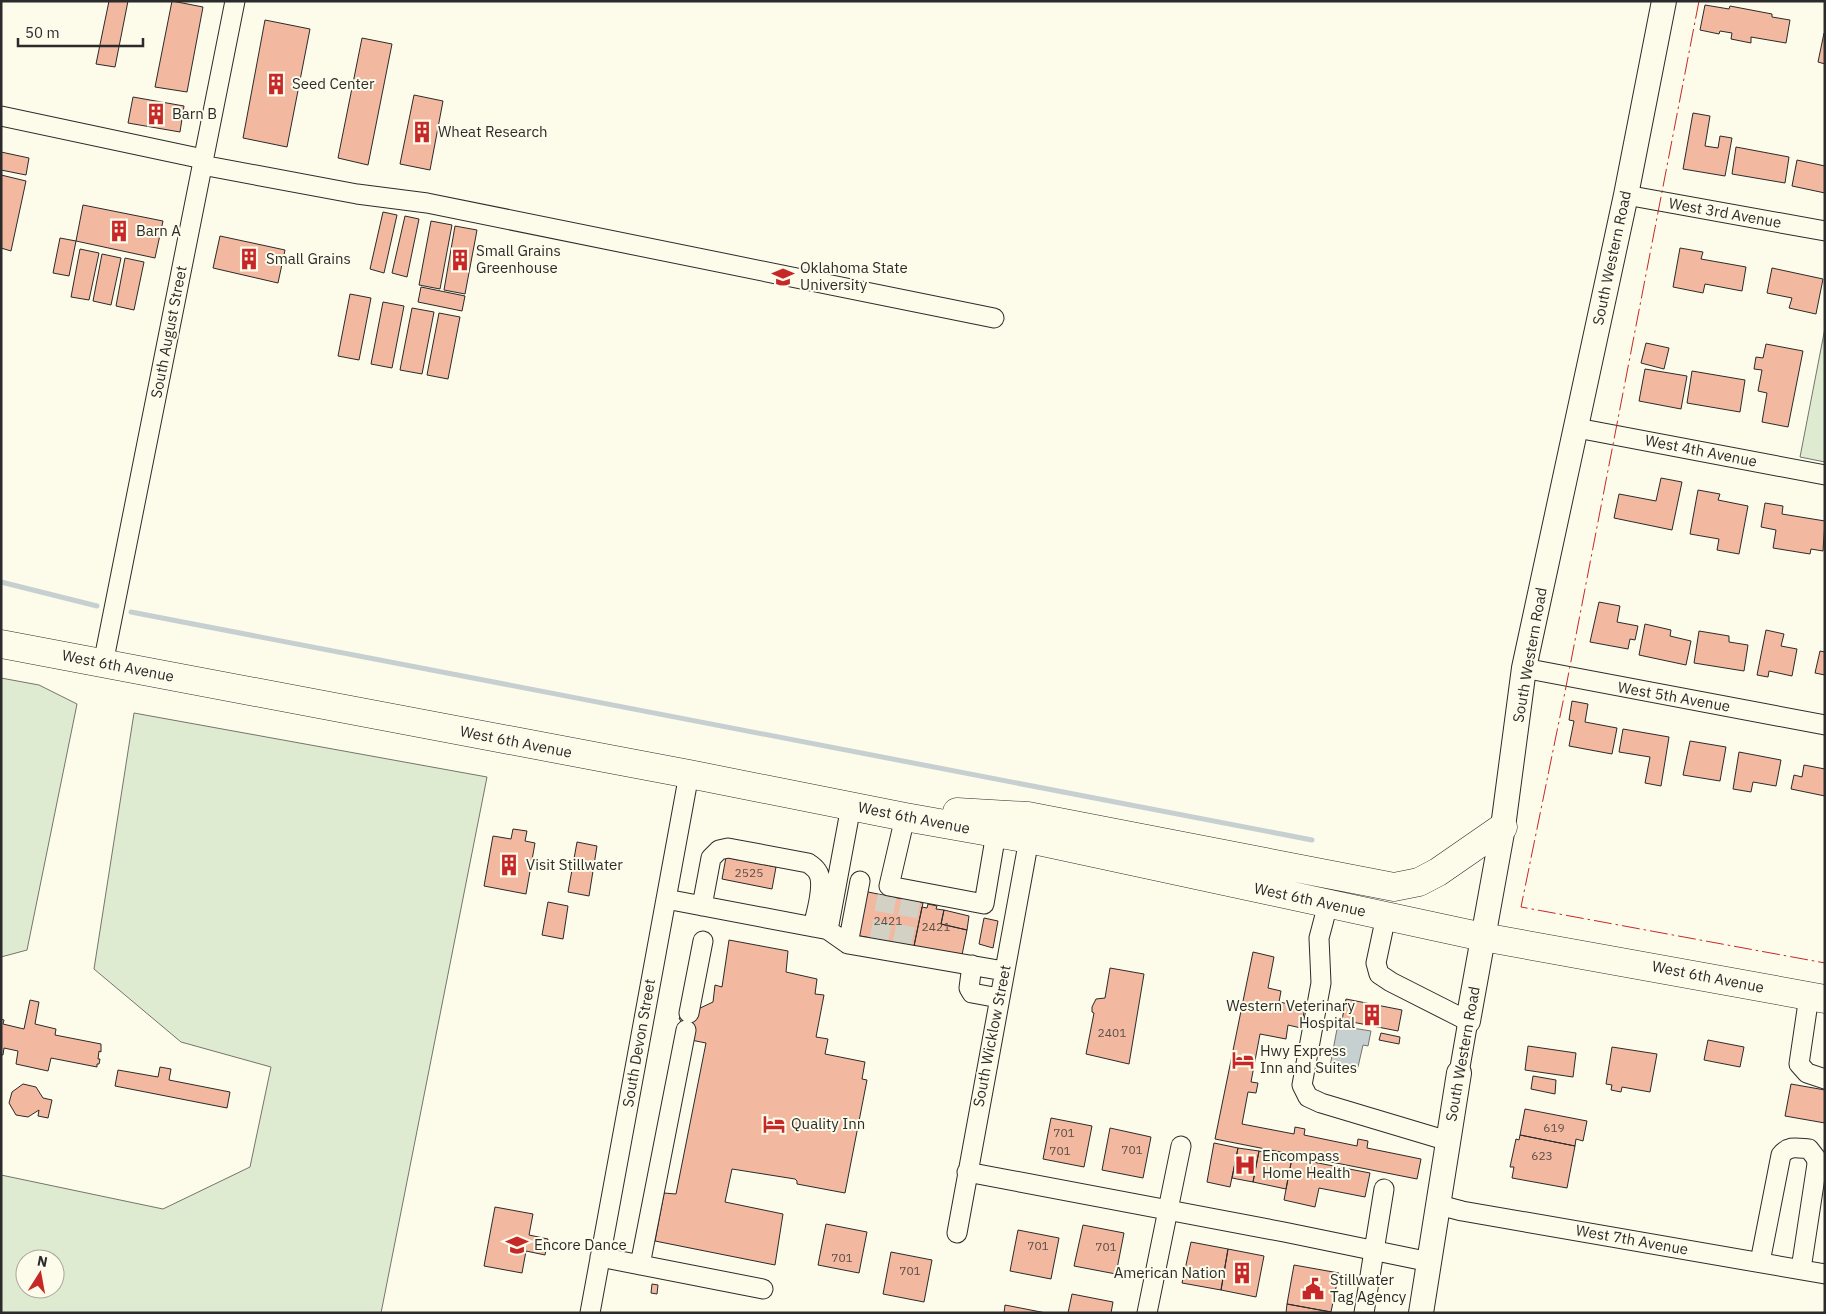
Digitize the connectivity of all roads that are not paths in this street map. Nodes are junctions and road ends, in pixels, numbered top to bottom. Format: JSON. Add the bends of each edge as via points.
{"nodes":[{"id":1,"x":235,"y":1,"type":"edge"},
{"id":2,"x":1664,"y":1,"type":"edge"},
{"id":3,"x":1,"y":116,"type":"edge"},
{"id":4,"x":202,"y":162,"type":"junction"},
{"id":5,"x":1626,"y":195,"type":"junction"},
{"id":6,"x":1825,"y":231,"type":"edge"},
{"id":7,"x":994,"y":318,"type":"dead end"},
{"id":8,"x":1577,"y":428,"type":"junction"},
{"id":9,"x":1825,"y":475,"type":"edge"},
{"id":10,"x":1,"y":644,"type":"edge"},
{"id":11,"x":103,"y":664,"type":"junction"},
{"id":12,"x":1524,"y":668,"type":"junction"},
{"id":13,"x":1825,"y":725,"type":"edge"},
{"id":14,"x":689,"y":774,"type":"junction"},
{"id":15,"x":851,"y":806,"type":"junction"},
{"id":16,"x":905,"y":817,"type":"junction"},
{"id":17,"x":1503,"y":827,"type":"junction"},
{"id":18,"x":996,"y":834,"type":"junction"},
{"id":19,"x":1029,"y":839,"type":"junction"},
{"id":20,"x":838,"y":877,"type":"junction"},
{"id":21,"x":860,"y":881,"type":"junction"},
{"id":22,"x":888,"y":891,"type":"junction"},
{"id":23,"x":666,"y":899,"type":"junction"},
{"id":24,"x":984,"y":904,"type":"junction"},
{"id":25,"x":1328,"y":904,"type":"junction"},
{"id":26,"x":1016,"y":905,"type":"junction"},
{"id":27,"x":702,"y":906,"type":"junction"},
{"id":28,"x":1386,"y":916,"type":"junction"},
{"id":29,"x":821,"y":929,"type":"junction"},
{"id":30,"x":1484,"y":937,"type":"junction"},
{"id":31,"x":703,"y":941,"type":"dead end"},
{"id":32,"x":848,"y":944,"type":"junction"},
{"id":33,"x":972,"y":965,"type":"junction"},
{"id":34,"x":1004,"y":971,"type":"junction"},
{"id":35,"x":1817,"y":997,"type":"edge"},
{"id":36,"x":999,"y":998,"type":"junction"},
{"id":37,"x":1468,"y":1021,"type":"junction"},
{"id":38,"x":1460,"y":1073,"type":"joint"},
{"id":39,"x":1825,"y":1079,"type":"edge"},
{"id":40,"x":1448,"y":1141,"type":"junction"},
{"id":41,"x":1181,"y":1146,"type":"dead end"},
{"id":42,"x":967,"y":1172,"type":"junction"},
{"id":43,"x":1384,"y":1189,"type":"dead end"},
{"id":44,"x":1439,"y":1205,"type":"junction"},
{"id":45,"x":1168,"y":1210,"type":"junction"},
{"id":46,"x":957,"y":1233,"type":"dead end"},
{"id":47,"x":1374,"y":1250,"type":"junction"},
{"id":48,"x":600,"y":1257,"type":"junction"},
{"id":49,"x":1430,"y":1262,"type":"junction"},
{"id":50,"x":1760,"y":1262,"type":"junction"},
{"id":51,"x":640,"y":1265,"type":"junction"},
{"id":52,"x":1801,"y":1269,"type":"junction"},
{"id":53,"x":1825,"y":1274,"type":"edge"},
{"id":54,"x":763,"y":1289,"type":"dead end"},
{"id":55,"x":590,"y":1313,"type":"edge"},
{"id":56,"x":1147,"y":1313,"type":"edge"},
{"id":57,"x":1364,"y":1313,"type":"edge"},
{"id":58,"x":1421,"y":1313,"type":"edge"}],
"edges":[{"from":1,"to":4,"type":"street","name":"South August Street"},
{"from":2,"to":5,"type":"main road","name":"South Western Road"},
{"from":3,"to":4,"type":"street"},
{"from":4,"to":7,"type":"street","via":[[357,194],[427,203]]},
{"from":4,"to":11,"type":"street","name":"South August Street"},
{"from":5,"to":6,"type":"street","name":"West 3rd Avenue"},
{"from":5,"to":8,"type":"main road","name":"South Western Road"},
{"from":8,"to":9,"type":"street","name":"West 4th Avenue"},
{"from":8,"to":12,"type":"main road","name":"South Western Road"},
{"from":10,"to":11,"type":"highway","name":"West 6th Avenue"},
{"from":11,"to":14,"type":"highway","name":"West 6th Avenue"},
{"from":12,"to":13,"type":"street","name":"West 5th Avenue"},
{"from":12,"to":17,"type":"main road","name":"South Western Road"},
{"from":14,"to":15,"type":"highway","name":"West 6th Avenue"},
{"from":14,"to":23,"type":"street","name":"South Devon Street"},
{"from":15,"to":16,"type":"highway","name":"West 6th Avenue"},
{"from":15,"to":17,"type":"highway","via":[[1028,816],[1394,887],[1418,882],[1438,872]]},
{"from":15,"to":20,"type":"street"},
{"from":16,"to":18,"type":"highway","name":"West 6th Avenue"},
{"from":16,"to":22,"type":"street"},
{"from":17,"to":30,"type":"main road","name":"South Western Road"},
{"from":18,"to":19,"type":"highway","name":"West 6th Avenue"},
{"from":18,"to":24,"type":"street"},
{"from":19,"to":25,"type":"highway","name":"West 6th Avenue"},
{"from":19,"to":26,"type":"street","name":"South Wicklow Street"},
{"from":20,"to":21,"type":"street"},
{"from":20,"to":29,"type":"street"},
{"from":21,"to":22,"type":"street"},
{"from":21,"to":32,"type":"street"},
{"from":22,"to":24,"type":"street"},
{"from":23,"to":27,"type":"street"},
{"from":23,"to":48,"type":"street","name":"South Devon Street"},
{"from":24,"to":26,"type":"street"},
{"from":25,"to":28,"type":"highway","name":"West 6th Avenue"},
{"from":25,"to":40,"type":"street","via":[[1319,938],[1321,983],[1302,1085],[1308,1097]]},
{"from":26,"to":34,"type":"street","name":"South Wicklow Street"},
{"from":27,"to":29,"type":"street"},
{"from":27,"to":29,"type":"street","via":[[711,858],[719,850],[728,848],[808,863],[820,877]]},
{"from":28,"to":30,"type":"highway","name":"West 6th Avenue"},
{"from":28,"to":37,"type":"street","via":[[1376,963],[1379,974]]},
{"from":29,"to":32,"type":"street"},
{"from":30,"to":35,"type":"highway","name":"West 6th Avenue"},
{"from":30,"to":37,"type":"main road","name":"South Western Road"},
{"from":31,"to":51,"type":"street"},
{"from":32,"to":33,"type":"street","via":[[878,944]]},
{"from":33,"to":34,"type":"street"},
{"from":33,"to":36,"type":"street","via":[[969,988],[972,993]]},
{"from":34,"to":36,"type":"street","name":"South Wicklow Street"},
{"from":35,"to":39,"type":"street","via":[[1799,1064],[1807,1073]]},
{"from":36,"to":42,"type":"street","name":"South Wicklow Street"},
{"from":37,"to":38,"type":"street","name":"South Western Road"},
{"from":38,"to":40,"type":"main road","name":"South Western Road"},
{"from":40,"to":44,"type":"main road","name":"South Western Road"},
{"from":41,"to":45,"type":"street"},
{"from":42,"to":45,"type":"street"},
{"from":42,"to":46,"type":"street","name":"South Wicklow Street"},
{"from":43,"to":47,"type":"street"},
{"from":44,"to":49,"type":"main road","name":"South Western Road"},
{"from":44,"to":50,"type":"street","name":"West 7th Avenue"},
{"from":45,"to":47,"type":"street"},
{"from":45,"to":56,"type":"street"},
{"from":47,"to":49,"type":"street"},
{"from":47,"to":57,"type":"street"},
{"from":48,"to":51,"type":"street"},
{"from":48,"to":55,"type":"street","name":"South Devon Street"},
{"from":49,"to":58,"type":"main road","name":"South Western Road"},
{"from":50,"to":52,"type":"street","name":"West 7th Avenue"},
{"from":50,"to":52,"type":"street","via":[[1781,1155],[1790,1147],[1809,1149],[1817,1164]]},
{"from":51,"to":54,"type":"street"},
{"from":52,"to":53,"type":"street","name":"West 7th Avenue"}]}
